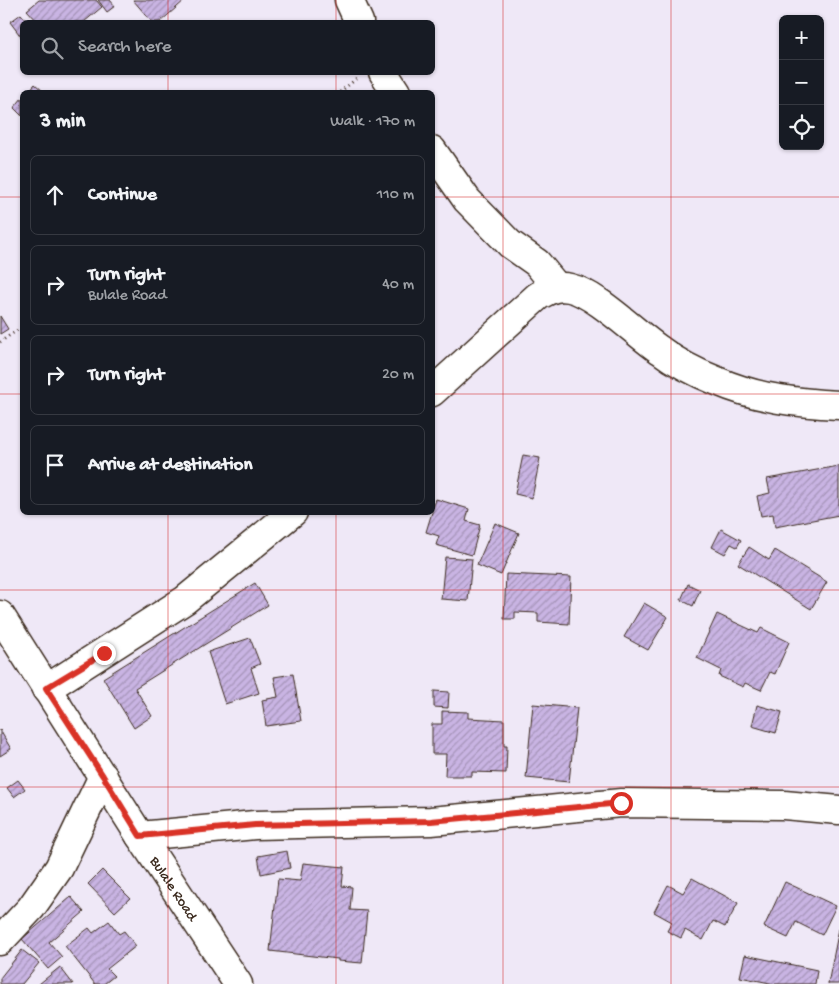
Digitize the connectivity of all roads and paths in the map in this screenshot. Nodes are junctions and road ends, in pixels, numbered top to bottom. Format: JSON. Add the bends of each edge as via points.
{"nodes":[{"id":1,"x":349,"y":0,"type":"edge"},
{"id":2,"x":358,"y":20,"type":"edge"},
{"id":3,"x":371,"y":75,"type":"edge"},
{"id":4,"x":344,"y":90,"type":"edge"},
{"id":5,"x":393,"y":90,"type":"edge"},
{"id":6,"x":435,"y":154,"type":"edge"},
{"id":7,"x":556,"y":286,"type":"junction"},
{"id":8,"x":20,"y":327,"type":"edge"},
{"id":9,"x":0,"y":342,"type":"edge"},
{"id":10,"x":435,"y":389,"type":"edge"},
{"id":11,"x":839,"y":405,"type":"edge"},
{"id":12,"x":288,"y":515,"type":"edge"},
{"id":13,"x":0,"y":615,"type":"edge"},
{"id":14,"x":46,"y":688,"type":"junction"},
{"id":15,"x":103,"y":776,"type":"junction"},
{"id":16,"x":839,"y":810,"type":"edge"},
{"id":17,"x":140,"y":836,"type":"junction"},
{"id":18,"x":0,"y":942,"type":"edge"},
{"id":19,"x":238,"y":984,"type":"edge"}],
"edges":[{"from":1,"to":2,"type":"street"},
{"from":3,"to":4,"type":"path"},
{"from":3,"to":5,"type":"street"},
{"from":6,"to":7,"type":"street","via":[[467,200],[510,244],[538,263]]},
{"from":7,"to":10,"type":"street","via":[[538,296]]},
{"from":7,"to":11,"type":"street","via":[[570,288],[591,298],[660,351],[717,382],[761,396]]},
{"from":8,"to":9,"type":"path"},
{"from":12,"to":14,"type":"street","via":[[185,600]]},
{"from":13,"to":14,"type":"street","name":"Bulale Road"},
{"from":14,"to":15,"type":"street","name":"Bulale Road"},
{"from":15,"to":17,"type":"street","name":"Bulale Road"},
{"from":15,"to":18,"type":"street","via":[[59,868],[31,908]]},
{"from":16,"to":17,"type":"street","via":[[784,805],[621,803],[431,821],[255,825]]},
{"from":17,"to":19,"type":"street","name":"Bulale Road"}]}
